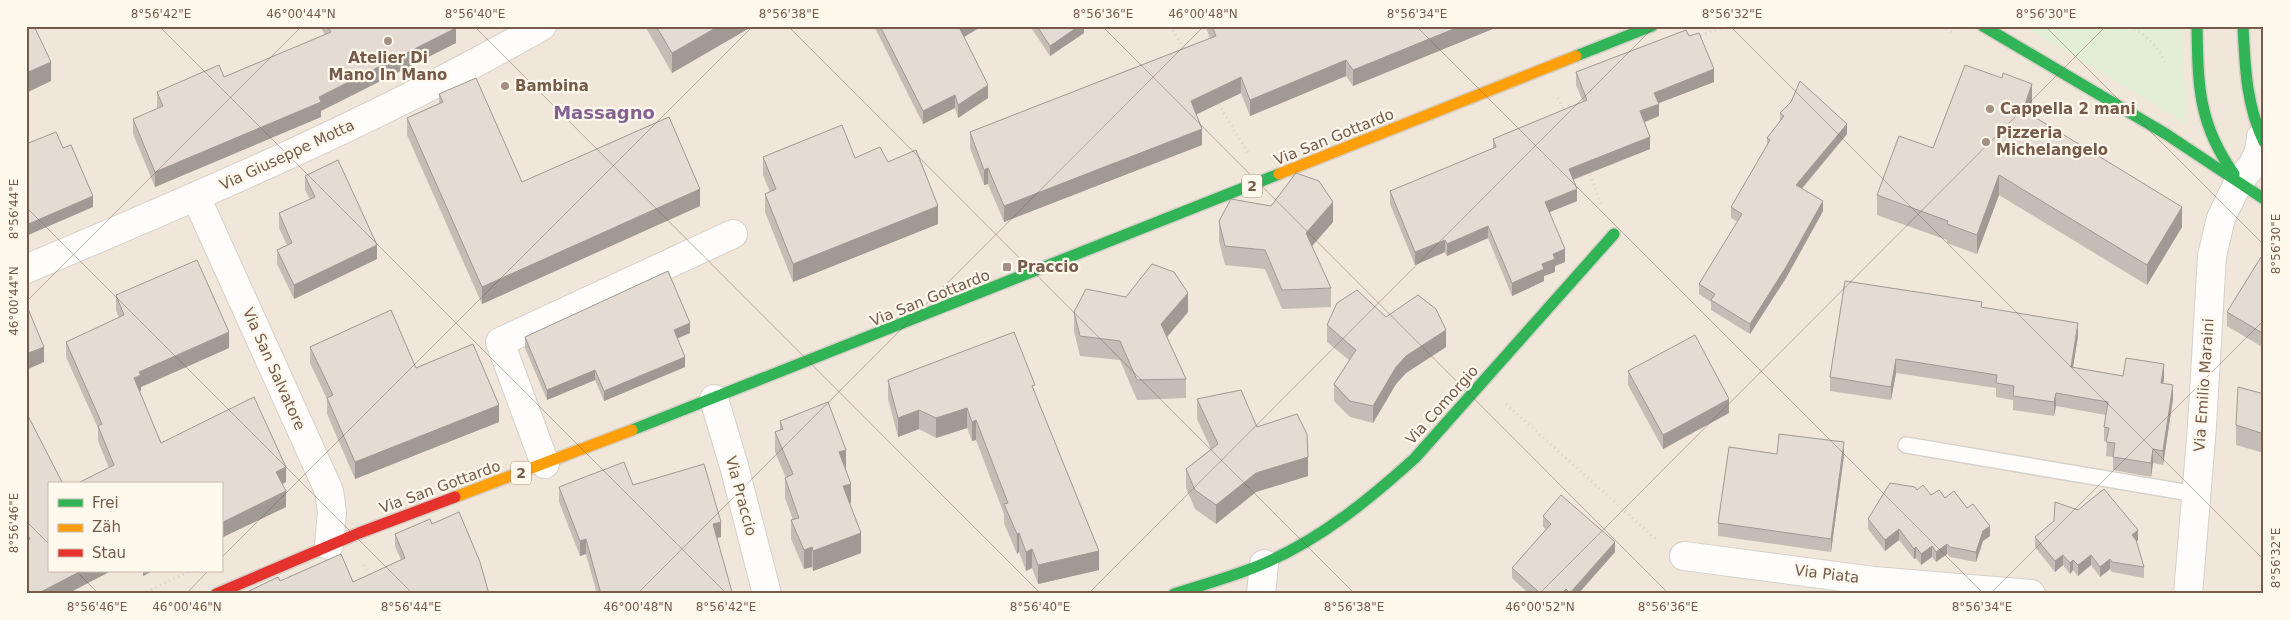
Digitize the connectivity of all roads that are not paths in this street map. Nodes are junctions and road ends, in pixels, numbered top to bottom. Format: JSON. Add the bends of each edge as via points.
{"nodes":[{"id":1,"x":542,"y":26,"type":"edge"},
{"id":2,"x":1652,"y":26,"type":"edge"},
{"id":3,"x":1983,"y":26,"type":"edge"},
{"id":4,"x":2197,"y":26,"type":"edge"},
{"id":5,"x":2244,"y":26,"type":"edge"},
{"id":6,"x":2262,"y":140,"type":"edge"},
{"id":7,"x":2239,"y":181,"type":"junction"},
{"id":8,"x":196,"y":197,"type":"junction"},
{"id":9,"x":2264,"y":199,"type":"edge"},
{"id":10,"x":733,"y":234,"type":"dead end"},
{"id":11,"x":1614,"y":234,"type":"road end"},
{"id":12,"x":26,"y":269,"type":"edge"},
{"id":13,"x":714,"y":399,"type":"junction"},
{"id":14,"x":1906,"y":445,"type":"dead end"},
{"id":15,"x":545,"y":464,"type":"junction"},
{"id":16,"x":2196,"y":494,"type":"junction"},
{"id":17,"x":329,"y":545,"type":"junction"},
{"id":18,"x":1684,"y":556,"type":"road end"},
{"id":19,"x":1264,"y":564,"type":"junction"},
{"id":20,"x":216,"y":594,"type":"edge"},
{"id":21,"x":767,"y":594,"type":"edge"},
{"id":22,"x":1174,"y":594,"type":"edge"},
{"id":23,"x":1261,"y":594,"type":"edge"},
{"id":24,"x":2030,"y":594,"type":"edge"},
{"id":25,"x":2188,"y":594,"type":"edge"}],
"edges":[{"from":1,"to":8,"type":"street","name":"Via Giuseppe Motta","via":[[463,70]]},
{"from":2,"to":13,"type":"main road","name":"Via San Gottardo","number":"2"},
{"from":3,"to":7,"type":"main road"},
{"from":4,"to":7,"type":"main road","via":[[2204,114],[2214,143]]},
{"from":5,"to":6,"type":"main road","via":[[2247,88]]},
{"from":6,"to":7,"type":"street","name":"Via Emilio Maraini","via":[[2253,165]]},
{"from":7,"to":9,"type":"main road"},
{"from":7,"to":16,"type":"street","name":"Via Emilio Maraini","via":[[2220,218],[2212,256]]},
{"from":8,"to":12,"type":"street","name":"Via Giuseppe Motta"},
{"from":8,"to":17,"type":"street","name":"Via San Salvatore","via":[[329,492],[332,512]]},
{"from":10,"to":15,"type":"street","via":[[500,342]]},
{"from":11,"to":19,"type":"main road","name":"Via Comorgio","via":[[1415,458],[1382,489],[1310,540]]},
{"from":13,"to":15,"type":"main road","name":"Via San Gottardo","number":"2"},
{"from":13,"to":21,"type":"street","name":"Via Praccio"},
{"from":14,"to":16,"type":"lane"},
{"from":15,"to":17,"type":"main road","name":"Via San Gottardo","number":"2"},
{"from":16,"to":25,"type":"street","name":"Via Emilio Maraini"},
{"from":17,"to":20,"type":"main road","name":"Via San Gottardo","number":"2"},
{"from":18,"to":24,"type":"street","name":"Via Piata","via":[[1874,581]]},
{"from":19,"to":22,"type":"main road"},
{"from":19,"to":23,"type":"street"}]}
